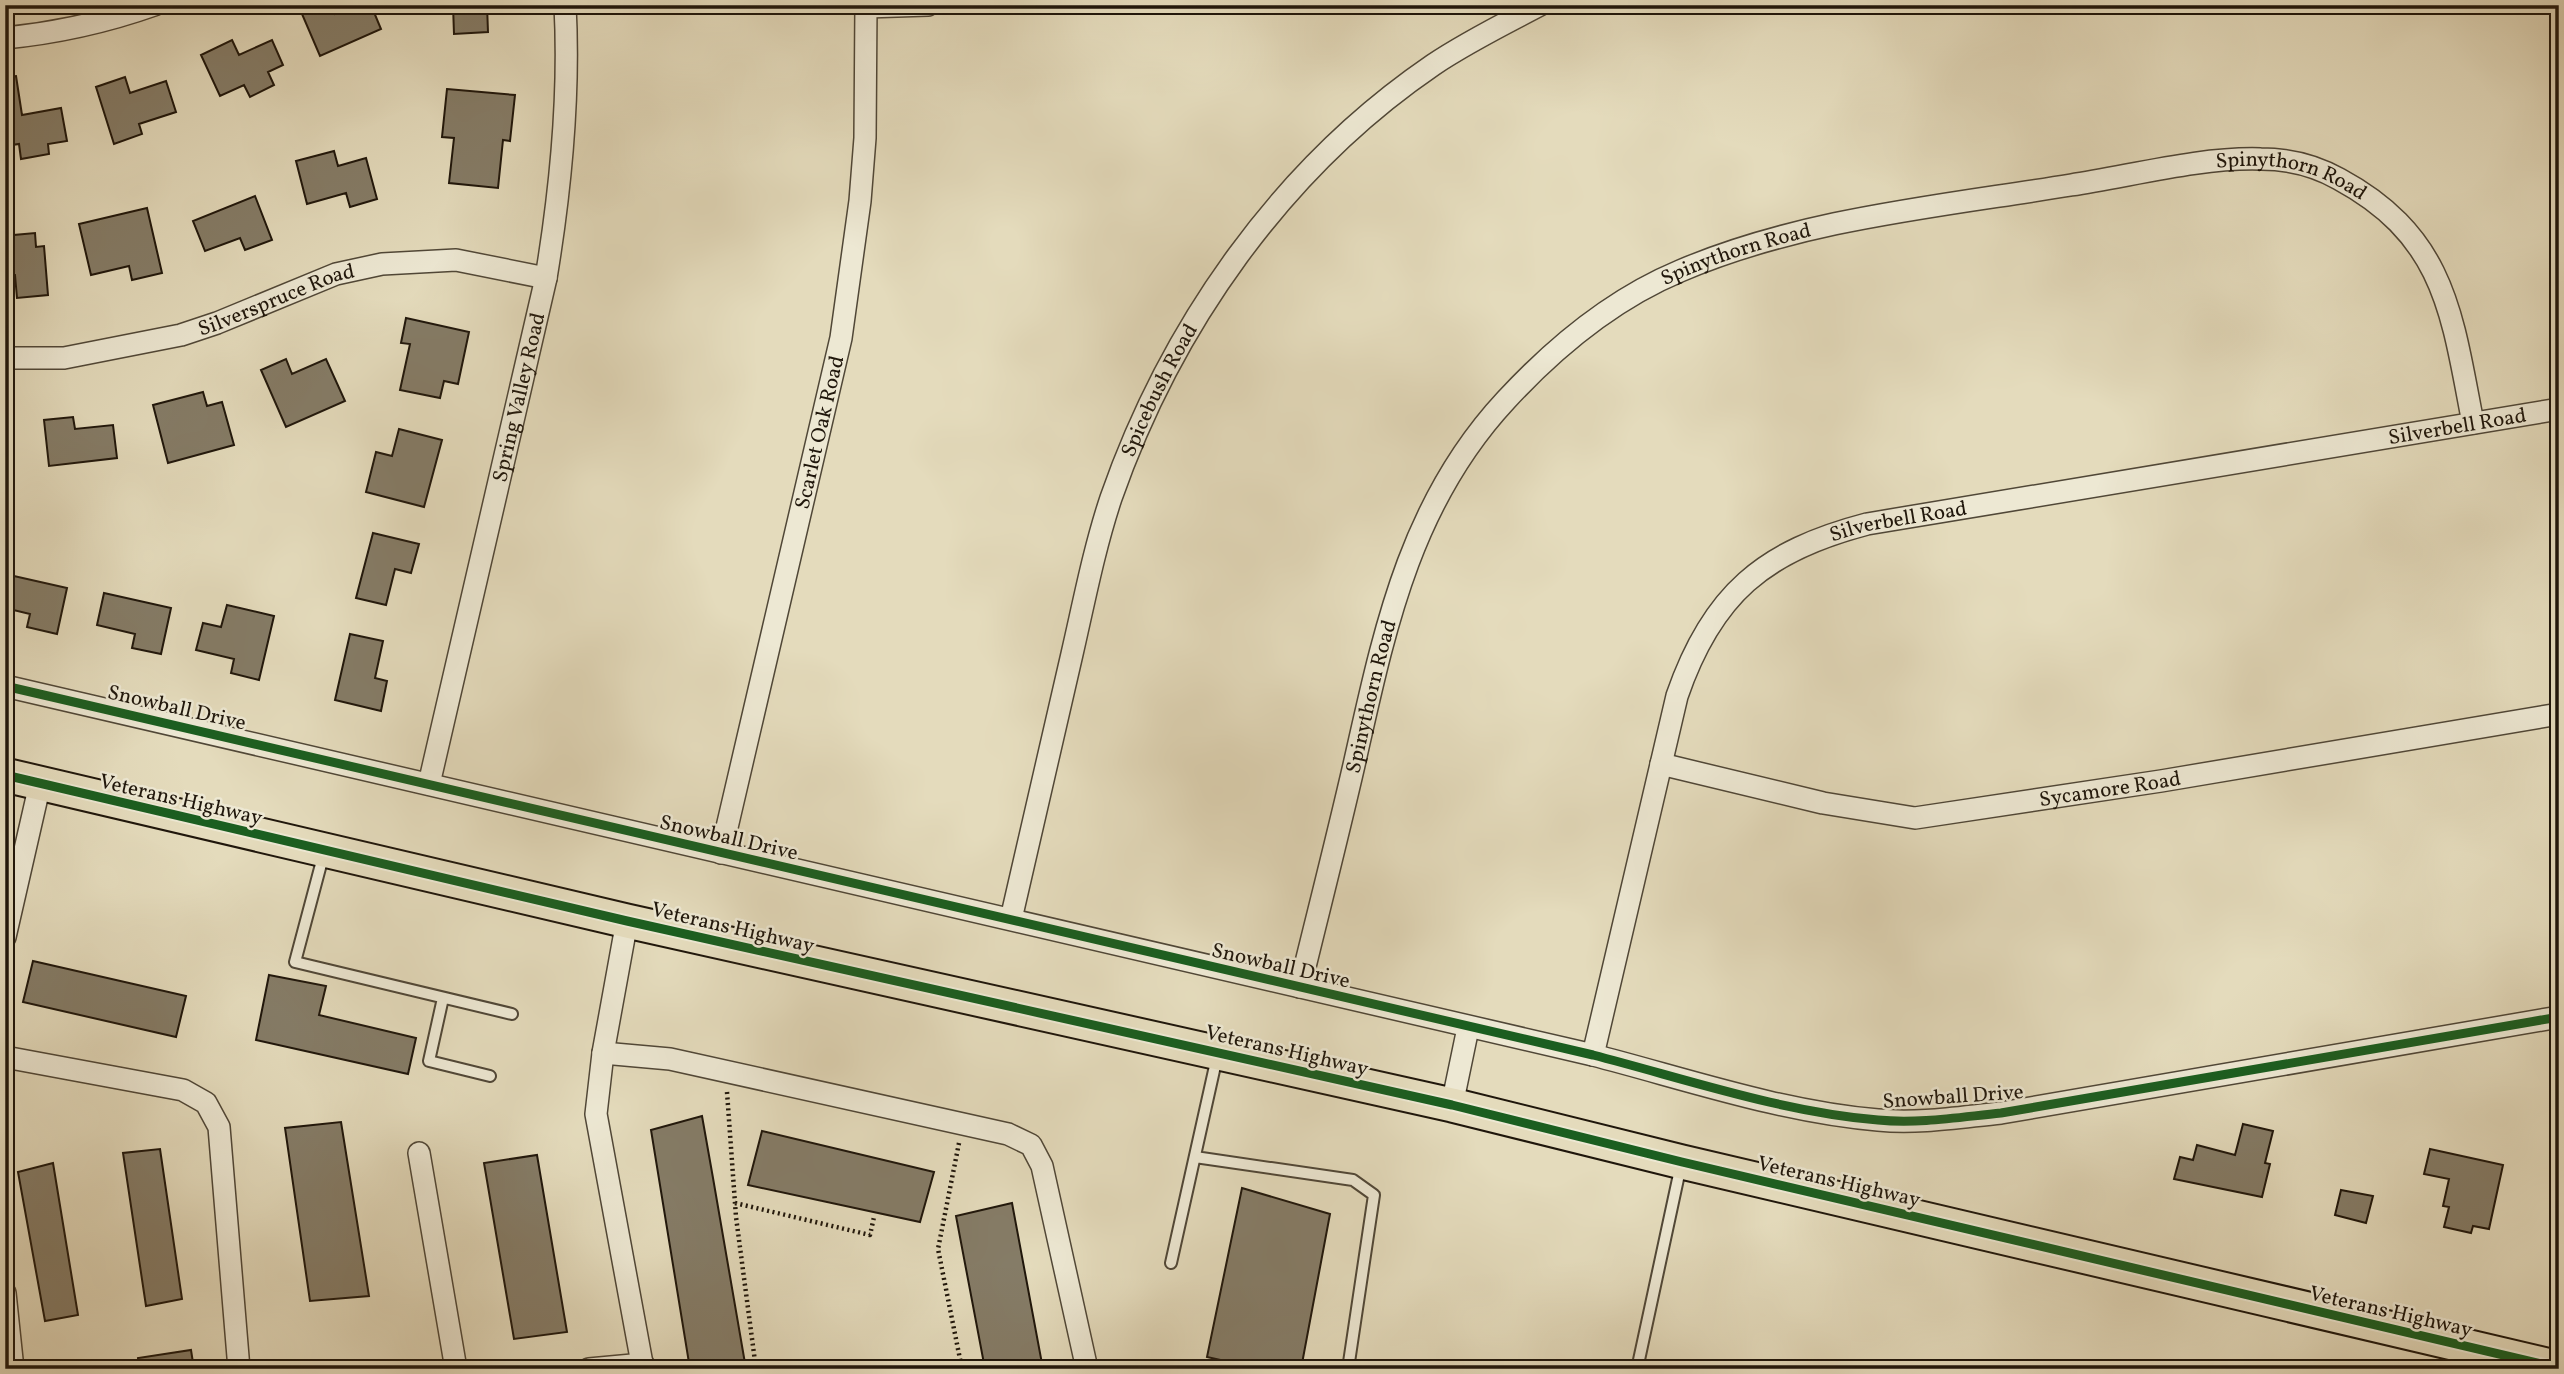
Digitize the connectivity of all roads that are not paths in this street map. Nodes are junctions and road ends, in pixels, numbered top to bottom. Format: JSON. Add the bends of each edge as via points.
{"nodes":[{"id":1,"x":154,"y":5,"type":"edge"},
{"id":2,"x":565,"y":5,"type":"edge"},
{"id":3,"x":928,"y":5,"type":"edge"},
{"id":4,"x":1540,"y":5,"type":"edge"},
{"id":5,"x":866,"y":6,"type":"edge"},
{"id":6,"x":5,"y":38,"type":"edge"},
{"id":7,"x":546,"y":278,"type":"junction"},
{"id":8,"x":5,"y":358,"type":"edge"},
{"id":9,"x":2559,"y":409,"type":"edge"},
{"id":10,"x":2473,"y":423,"type":"junction"},
{"id":11,"x":5,"y":686,"type":"edge"},
{"id":12,"x":2559,"y":714,"type":"edge"},
{"id":13,"x":1661,"y":764,"type":"junction"},
{"id":14,"x":5,"y":775,"type":"edge"},
{"id":15,"x":40,"y":784,"type":"junction"},
{"id":16,"x":429,"y":784,"type":"junction"},
{"id":17,"x":325,"y":850,"type":"junction"},
{"id":18,"x":721,"y":853,"type":"junction"},
{"id":19,"x":1012,"y":919,"type":"junction"},
{"id":20,"x":627,"y":921,"type":"junction"},
{"id":21,"x":5,"y":937,"type":"edge"},
{"id":22,"x":1300,"y":987,"type":"junction"},
{"id":23,"x":443,"y":998,"type":"junction"},
{"id":24,"x":512,"y":1014,"type":"dead end"},
{"id":25,"x":2559,"y":1017,"type":"edge"},
{"id":26,"x":1468,"y":1028,"type":"junction"},
{"id":27,"x":603,"y":1053,"type":"junction"},
{"id":28,"x":1218,"y":1053,"type":"junction"},
{"id":29,"x":1593,"y":1055,"type":"junction"},
{"id":30,"x":5,"y":1057,"type":"edge"},
{"id":31,"x":490,"y":1076,"type":"dead end"},
{"id":32,"x":1452,"y":1105,"type":"junction"},
{"id":33,"x":419,"y":1153,"type":"dead end"},
{"id":34,"x":1195,"y":1157,"type":"junction"},
{"id":35,"x":1682,"y":1163,"type":"junction"},
{"id":36,"x":1171,"y":1263,"type":"dead end"},
{"id":37,"x":5,"y":1293,"type":"edge"},
{"id":38,"x":1639,"y":1360,"type":"dead end"},
{"id":39,"x":643,"y":1366,"type":"edge"},
{"id":40,"x":2559,"y":1368,"type":"edge"},
{"id":41,"x":13,"y":1369,"type":"edge"},
{"id":42,"x":239,"y":1369,"type":"edge"},
{"id":43,"x":456,"y":1369,"type":"edge"},
{"id":44,"x":589,"y":1369,"type":"edge"},
{"id":45,"x":1087,"y":1369,"type":"edge"},
{"id":46,"x":1348,"y":1369,"type":"edge"}],
"edges":[{"from":1,"to":6,"type":"street","via":[[99,22]]},
{"from":2,"to":7,"type":"street","name":"Spring Valley Road","via":[[568,100]]},
{"from":3,"to":5,"type":"street"},
{"from":4,"to":19,"type":"street","name":"Spicebush Road","via":[[1433,65],[1365,118],[1311,169],[1251,237],[1187,331],[1128,453],[1100,535]]},
{"from":5,"to":18,"type":"street","name":"Scarlet Oak Road","via":[[865,138],[841,338]]},
{"from":7,"to":8,"type":"street","name":"Silverspruce Road","via":[[456,260],[382,264],[336,274],[181,335],[64,358]]},
{"from":7,"to":16,"type":"street","name":"Spring Valley Road"},
{"from":9,"to":10,"type":"street","name":"Silverbell Road"},
{"from":10,"to":13,"type":"street","name":"Silverbell Road","via":[[1867,524],[1815,539],[1775,559],[1752,577],[1702,634],[1677,696]]},
{"from":10,"to":22,"type":"street","name":"Spinythorn Road","via":[[2445,292],[2431,264],[2387,210],[2318,169],[2282,160],[2222,161],[1931,208],[1782,236],[1677,272],[1629,297],[1562,345],[1505,401],[1443,486],[1405,563],[1383,635]]},
{"from":11,"to":16,"type":"street","name":"Snowball Drive"},
{"from":12,"to":13,"type":"street","name":"Sycamore Road","via":[[1915,818],[1823,803]]},
{"from":13,"to":29,"type":"street","name":"Silverbell Road"},
{"from":14,"to":15,"type":"main road","name":"Veterans Highway"},
{"from":15,"to":17,"type":"main road","name":"Veterans Highway"},
{"from":15,"to":21,"type":"street"},
{"from":16,"to":18,"type":"street","name":"Snowball Drive"},
{"from":17,"to":20,"type":"main road","name":"Veterans Highway"},
{"from":17,"to":23,"type":"lane","via":[[295,962]]},
{"from":18,"to":19,"type":"street","name":"Snowball Drive"},
{"from":19,"to":22,"type":"street","name":"Snowball Drive"},
{"from":20,"to":27,"type":"street"},
{"from":20,"to":28,"type":"main road","name":"Veterans Highway"},
{"from":22,"to":26,"type":"street","name":"Snowball Drive"},
{"from":23,"to":24,"type":"lane"},
{"from":23,"to":31,"type":"lane","via":[[429,1061]]},
{"from":25,"to":29,"type":"street","name":"Snowball Drive","via":[[2001,1113],[1911,1121],[1807,1109]]},
{"from":26,"to":29,"type":"street","name":"Snowball Drive"},
{"from":26,"to":32,"type":"street"},
{"from":27,"to":39,"type":"street","via":[[596,1114]]},
{"from":27,"to":45,"type":"street","via":[[670,1059],[731,1072],[1009,1134],[1031,1145],[1042,1166]]},
{"from":28,"to":32,"type":"main road","name":"Veterans Highway"},
{"from":28,"to":34,"type":"lane"},
{"from":30,"to":42,"type":"street","via":[[183,1090],[205,1103],[219,1127]]},
{"from":32,"to":35,"type":"main road","name":"Veterans Highway"},
{"from":33,"to":43,"type":"street"},
{"from":34,"to":36,"type":"lane"},
{"from":34,"to":46,"type":"lane","via":[[1353,1180],[1374,1195]]},
{"from":35,"to":38,"type":"lane"},
{"from":35,"to":40,"type":"main road","name":"Veterans Highway"},
{"from":37,"to":41,"type":"street"},
{"from":39,"to":44,"type":"street"}]}
